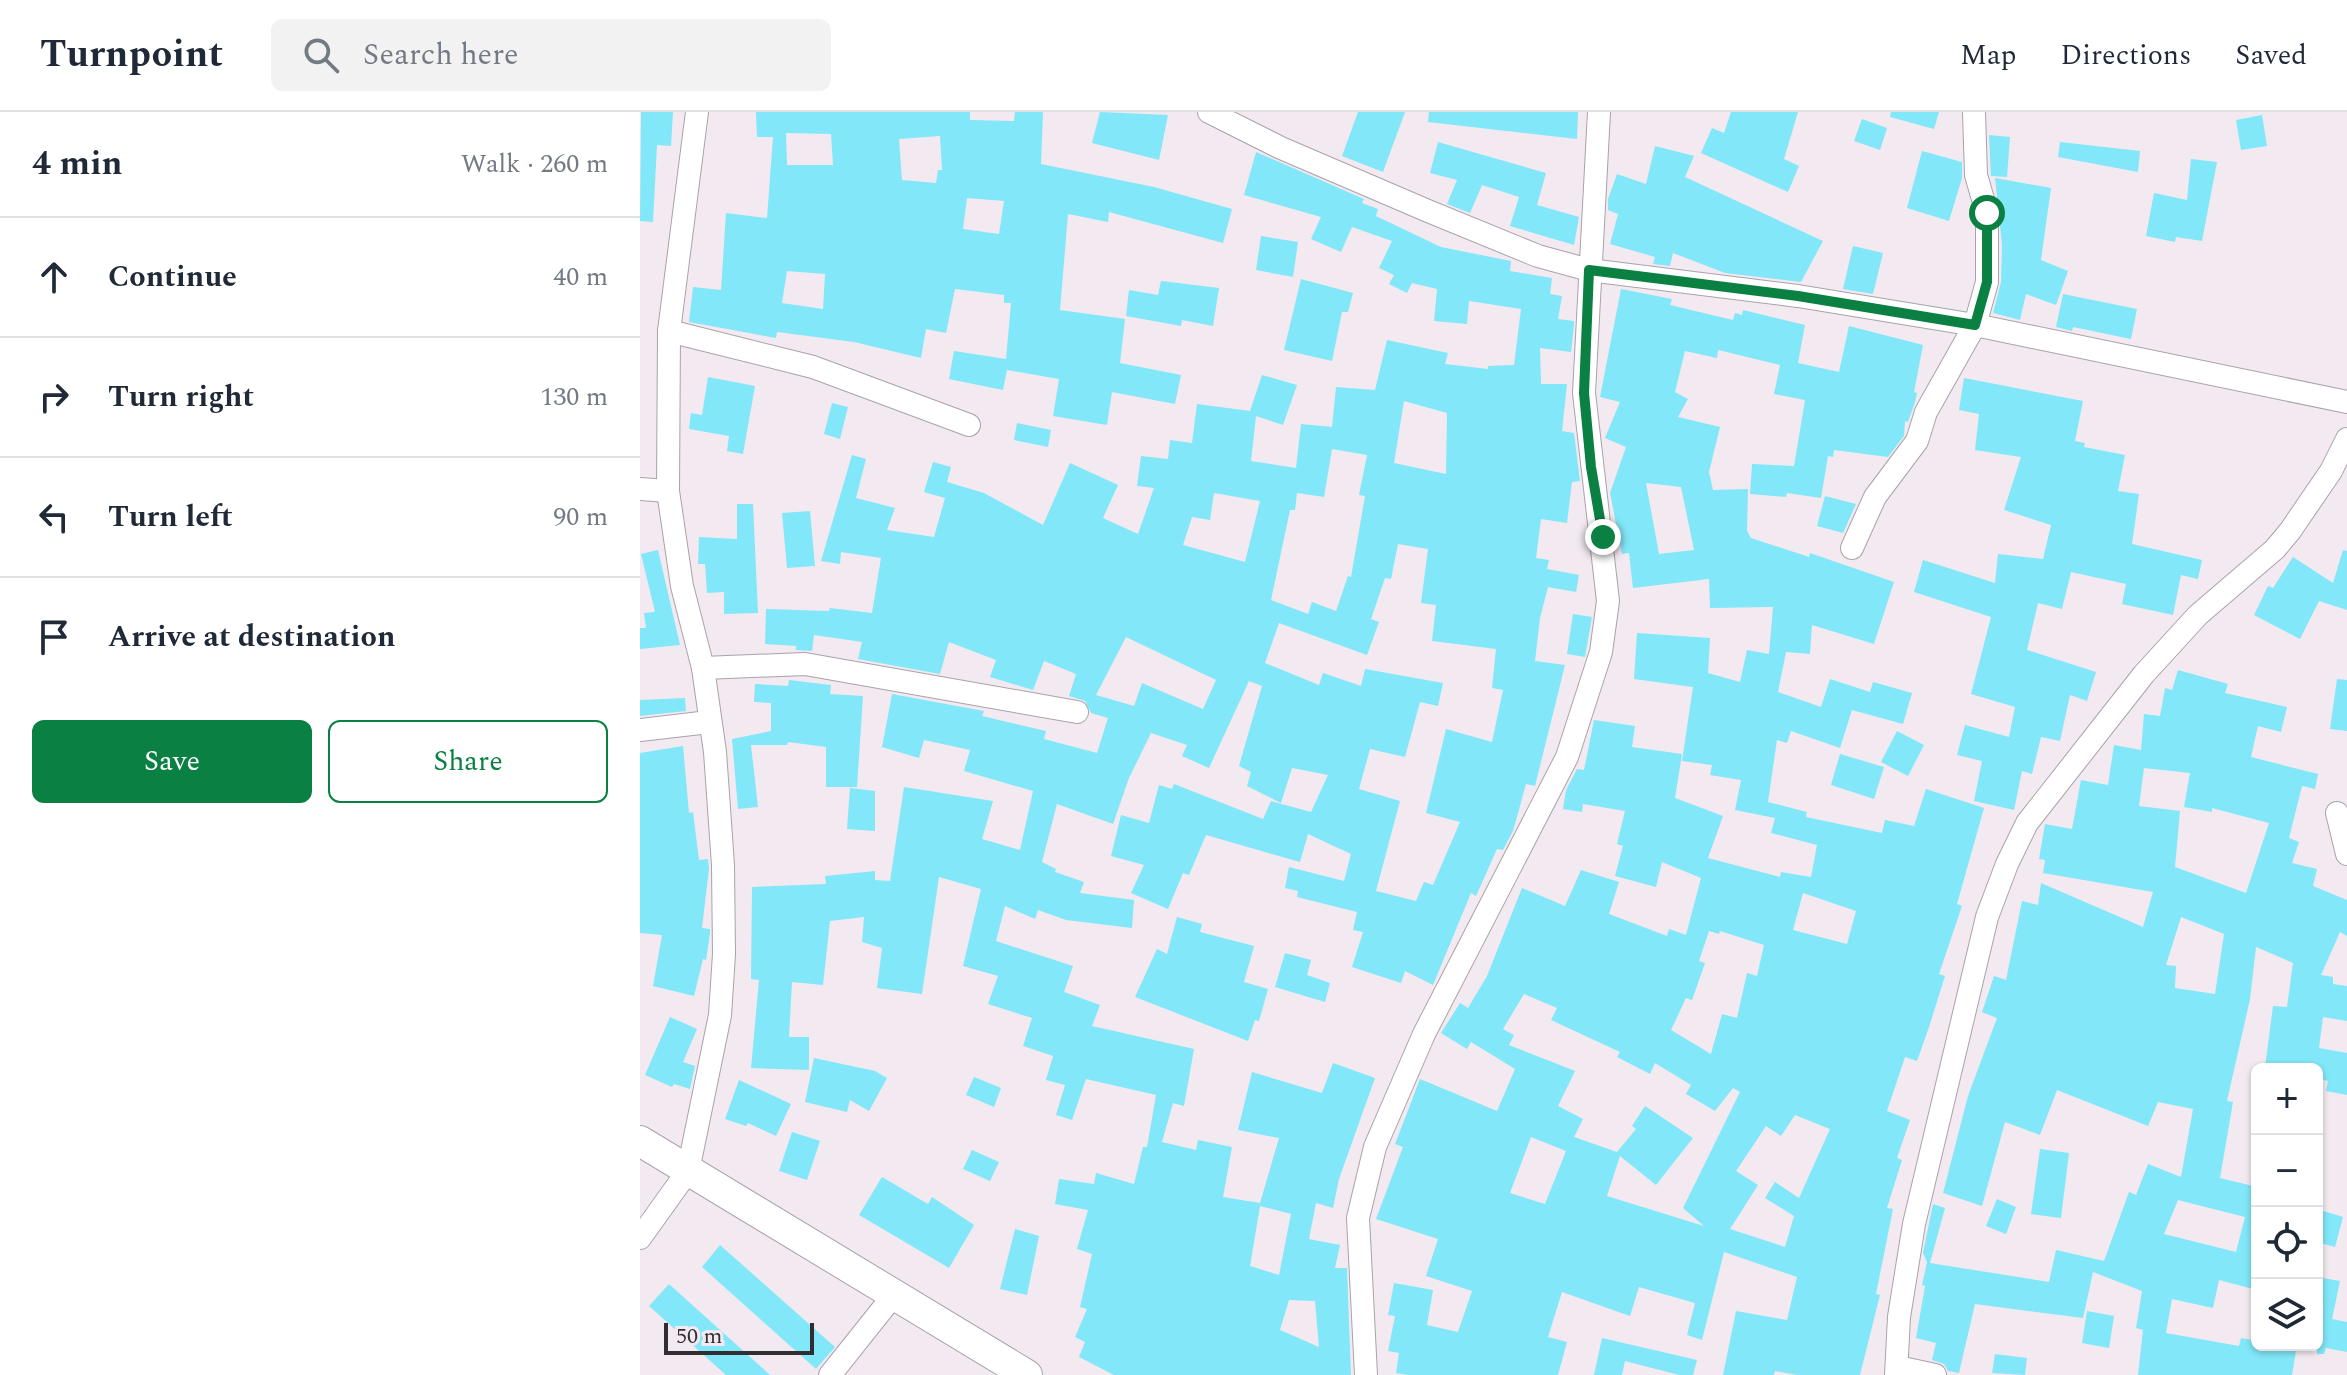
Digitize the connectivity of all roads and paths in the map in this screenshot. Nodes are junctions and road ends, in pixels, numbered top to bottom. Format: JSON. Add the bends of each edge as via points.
{"nodes":[{"id":1,"x":697,"y":112,"type":"edge"},
{"id":2,"x":1209,"y":112,"type":"edge"},
{"id":3,"x":1599,"y":112,"type":"edge"},
{"id":4,"x":1974,"y":112,"type":"edge"},
{"id":5,"x":1589,"y":270,"type":"junction"},
{"id":6,"x":1975,"y":325,"type":"junction"},
{"id":7,"x":669,"y":331,"type":"junction"},
{"id":8,"x":2347,"y":402,"type":"edge"},
{"id":9,"x":969,"y":425,"type":"dead end"},
{"id":10,"x":2347,"y":439,"type":"edge"},
{"id":11,"x":640,"y":489,"type":"edge"},
{"id":12,"x":668,"y":491,"type":"junction"},
{"id":13,"x":1852,"y":548,"type":"dead end"},
{"id":14,"x":703,"y":668,"type":"junction"},
{"id":15,"x":1077,"y":712,"type":"dead end"},
{"id":16,"x":709,"y":722,"type":"junction"},
{"id":17,"x":640,"y":730,"type":"edge"},
{"id":18,"x":2337,"y":813,"type":"dead end"},
{"id":19,"x":2347,"y":854,"type":"edge"},
{"id":20,"x":640,"y":1141,"type":"edge"},
{"id":21,"x":688,"y":1171,"type":"junction"},
{"id":22,"x":640,"y":1238,"type":"edge"},
{"id":23,"x":893,"y":1296,"type":"junction"},
{"id":24,"x":1897,"y":1371,"type":"edge"},
{"id":25,"x":830,"y":1375,"type":"edge"},
{"id":26,"x":1027,"y":1375,"type":"edge"},
{"id":27,"x":1366,"y":1375,"type":"edge"},
{"id":28,"x":1935,"y":1375,"type":"edge"}],
"edges":[{"from":1,"to":7,"type":"street"},
{"from":2,"to":5,"type":"street","via":[[1428,211],[1538,256]]},
{"from":3,"to":5,"type":"street"},
{"from":4,"to":6,"type":"street","via":[[1976,175],[1987,213],[1988,242],[1987,282]]},
{"from":5,"to":6,"type":"street"},
{"from":5,"to":27,"type":"street","via":[[1584,393],[1608,601],[1601,652],[1567,757],[1424,1034],[1375,1147],[1358,1218]]},
{"from":6,"to":8,"type":"street"},
{"from":6,"to":13,"type":"street","via":[[1926,412],[1917,441],[1875,497]]},
{"from":7,"to":9,"type":"street","via":[[813,367]]},
{"from":7,"to":12,"type":"street"},
{"from":10,"to":24,"type":"street","via":[[2290,531],[2198,615],[2144,674],[2027,823],[2007,864],[1987,917],[1914,1224],[1899,1317]]},
{"from":11,"to":12,"type":"street"},
{"from":12,"to":14,"type":"street","via":[[682,586]]},
{"from":14,"to":15,"type":"street","via":[[805,664]]},
{"from":14,"to":16,"type":"street"},
{"from":16,"to":17,"type":"street"},
{"from":16,"to":21,"type":"street","via":[[723,865],[724,954],[720,1015]]},
{"from":18,"to":19,"type":"street"},
{"from":20,"to":21,"type":"main road"},
{"from":21,"to":22,"type":"street"},
{"from":21,"to":23,"type":"main road"},
{"from":23,"to":25,"type":"street"},
{"from":23,"to":26,"type":"main road"},
{"from":24,"to":28,"type":"street"}]}
